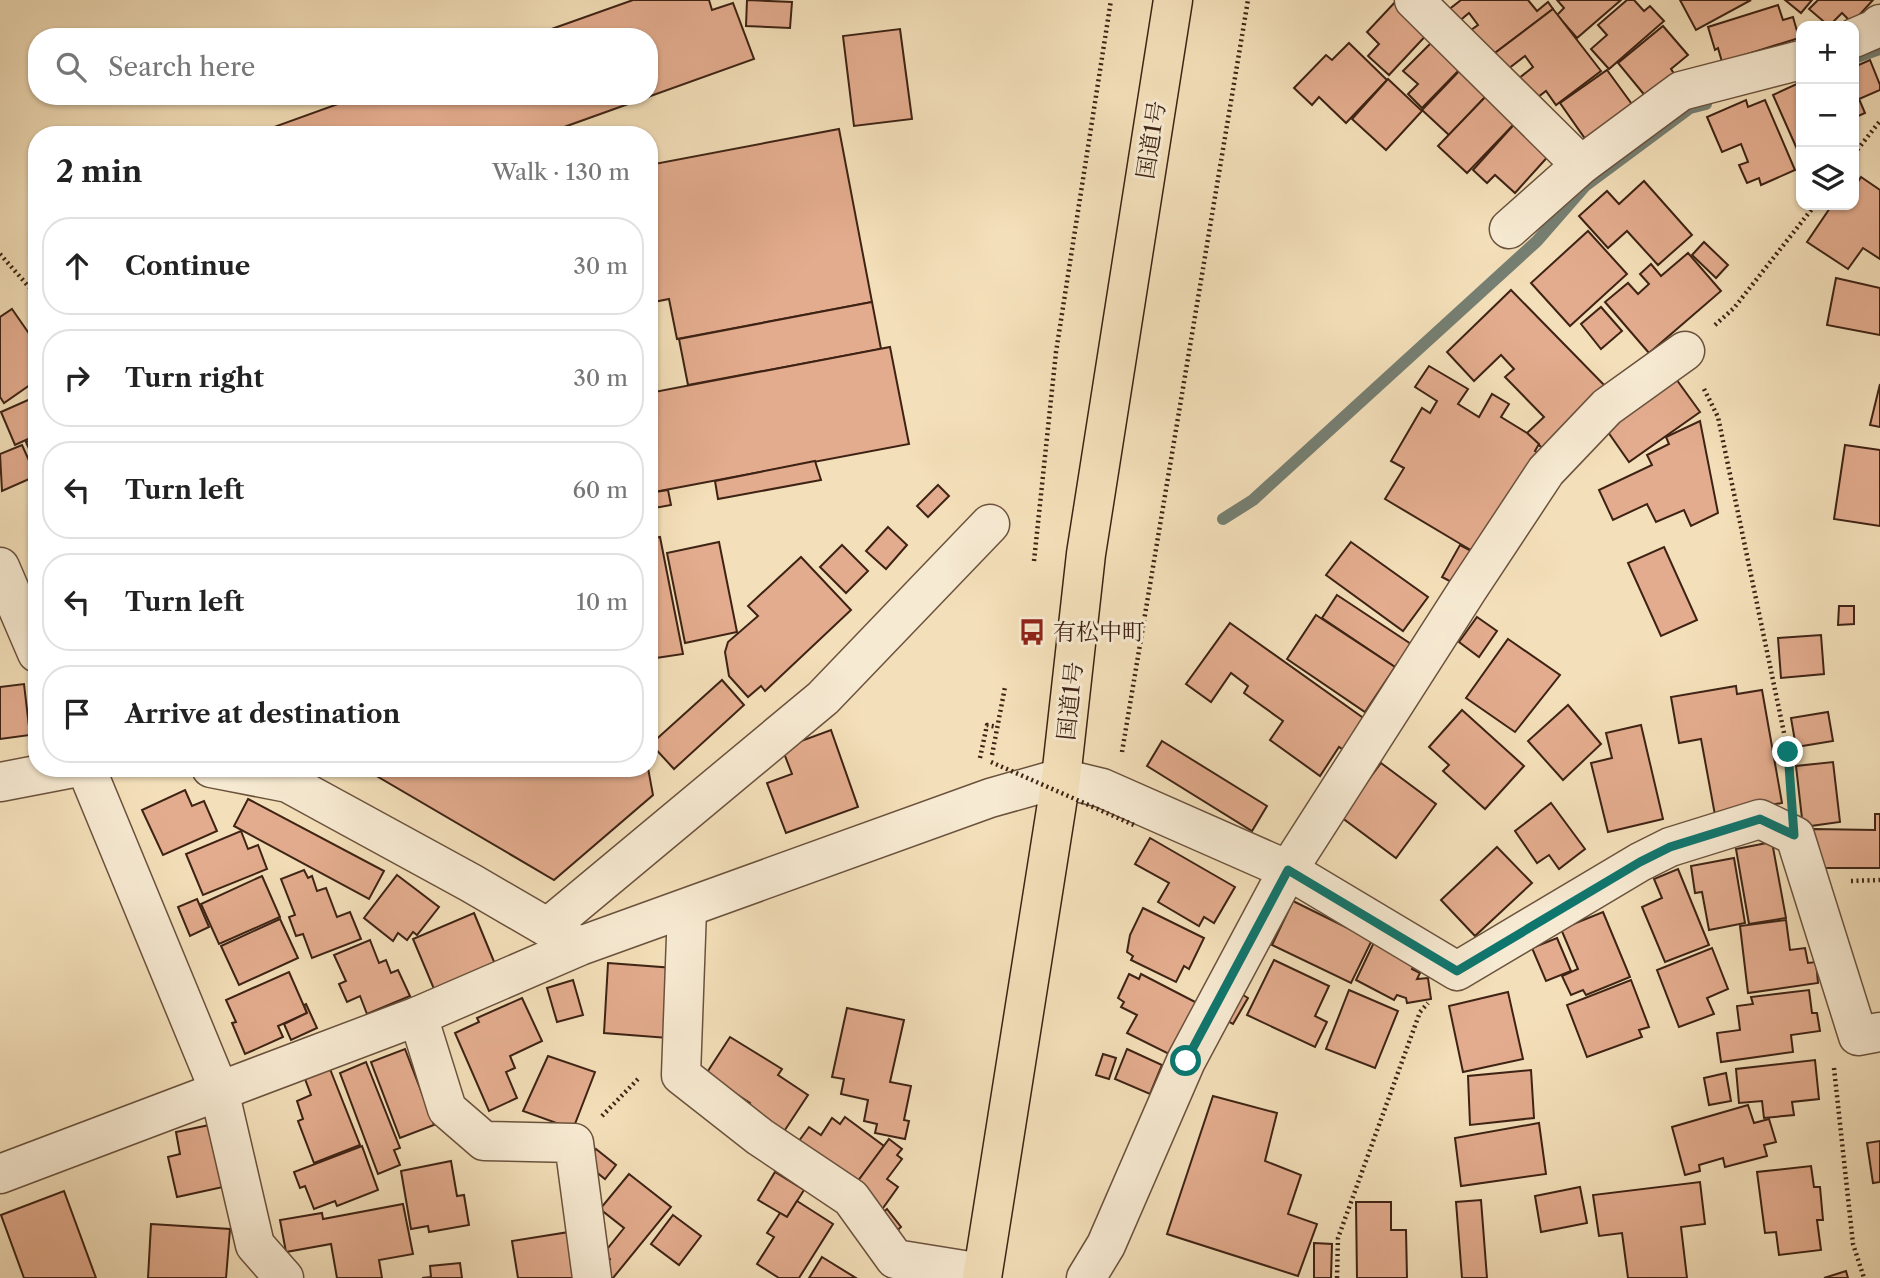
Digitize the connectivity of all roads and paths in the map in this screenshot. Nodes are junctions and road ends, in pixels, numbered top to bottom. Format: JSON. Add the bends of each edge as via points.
{"nodes":[{"id":1,"x":1111,"y":0,"type":"edge"},
{"id":2,"x":1174,"y":0,"type":"edge"},
{"id":3,"x":1248,"y":0,"type":"edge"},
{"id":4,"x":1414,"y":0,"type":"edge"},
{"id":5,"x":1796,"y":61,"type":"edge"},
{"id":6,"x":1880,"y":121,"type":"edge"},
{"id":7,"x":1859,"y":148,"type":"edge"},
{"id":8,"x":1581,"y":165,"type":"junction"},
{"id":9,"x":1811,"y":210,"type":"edge"},
{"id":10,"x":1509,"y":229,"type":"dead end"},
{"id":11,"x":0,"y":254,"type":"edge"},
{"id":12,"x":28,"y":286,"type":"edge"},
{"id":13,"x":1685,"y":351,"type":"junction"},
{"id":14,"x":990,"y":524,"type":"dead end"},
{"id":15,"x":1034,"y":561,"type":"dead end"},
{"id":16,"x":0,"y":567,"type":"edge"},
{"id":17,"x":28,"y":632,"type":"edge"},
{"id":18,"x":1005,"y":687,"type":"dead end"},
{"id":19,"x":997,"y":727,"type":"junction"},
{"id":20,"x":1121,"y":757,"type":"dead end"},
{"id":21,"x":979,"y":762,"type":"dead end"},
{"id":22,"x":28,"y":777,"type":"edge"},
{"id":23,"x":90,"y":777,"type":"edge"},
{"id":24,"x":257,"y":777,"type":"edge"},
{"id":25,"x":1061,"y":778,"type":"junction"},
{"id":26,"x":0,"y":782,"type":"edge"},
{"id":27,"x":1134,"y":825,"type":"dead end"},
{"id":28,"x":1794,"y":835,"type":"junction"},
{"id":29,"x":1288,"y":870,"type":"junction"},
{"id":30,"x":687,"y":909,"type":"junction"},
{"id":31,"x":548,"y":927,"type":"junction"},
{"id":32,"x":580,"y":946,"type":"junction"},
{"id":33,"x":1457,"y":971,"type":"junction"},
{"id":34,"x":418,"y":1016,"type":"junction"},
{"id":35,"x":1869,"y":1034,"type":"edge"},
{"id":36,"x":682,"y":1050,"type":"junction"},
{"id":37,"x":219,"y":1090,"type":"junction"},
{"id":38,"x":574,"y":1143,"type":"junction"},
{"id":39,"x":0,"y":1174,"type":"edge"},
{"id":40,"x":982,"y":1276,"type":"edge"},
{"id":41,"x":284,"y":1278,"type":"edge"},
{"id":42,"x":593,"y":1278,"type":"edge"},
{"id":43,"x":1086,"y":1278,"type":"edge"},
{"id":44,"x":1337,"y":1278,"type":"edge"},
{"id":45,"x":1864,"y":1278,"type":"edge"}],
"edges":[{"from":1,"to":15,"type":"path","via":[[1056,352]]},
{"from":2,"to":25,"type":"highway","name":"国道1号","via":[[1086,554]]},
{"from":3,"to":20,"type":"path"},
{"from":4,"to":8,"type":"street"},
{"from":5,"to":8,"type":"street","via":[[1681,91]]},
{"from":6,"to":7,"type":"path"},
{"from":8,"to":10,"type":"street"},
{"from":9,"to":13,"type":"path","via":[[1734,308]]},
{"from":11,"to":12,"type":"path"},
{"from":13,"to":28,"type":"path","via":[[1718,417],[1788,752]]},
{"from":13,"to":29,"type":"street","via":[[1607,407],[1546,471]]},
{"from":14,"to":31,"type":"street","via":[[823,698]]},
{"from":16,"to":17,"type":"street"},
{"from":18,"to":19,"type":"path"},
{"from":19,"to":21,"type":"path","via":[[987,725]]},
{"from":19,"to":27,"type":"path","bridge":true,"via":[[991,762]]},
{"from":22,"to":26,"type":"street"},
{"from":23,"to":37,"type":"street"},
{"from":24,"to":31,"type":"street","via":[[288,783]]},
{"from":25,"to":29,"type":"street","via":[[1102,789]]},
{"from":25,"to":30,"type":"street","via":[[990,798]]},
{"from":25,"to":40,"type":"highway","name":"国道1号"},
{"from":28,"to":33,"type":"street","via":[[1760,819],[1670,847]]},
{"from":28,"to":35,"type":"street"},
{"from":29,"to":33,"type":"street"},
{"from":29,"to":43,"type":"street","via":[[1186,1061],[1106,1245]]},
{"from":30,"to":32,"type":"street"},
{"from":30,"to":36,"type":"street"},
{"from":31,"to":32,"type":"street"},
{"from":32,"to":34,"type":"street"},
{"from":33,"to":44,"type":"path","via":[[1420,1012],[1338,1238]]},
{"from":34,"to":37,"type":"street"},
{"from":34,"to":38,"type":"street","via":[[447,1110],[484,1141]]},
{"from":35,"to":45,"type":"path","via":[[1832,1057],[1853,1244]]},
{"from":36,"to":38,"type":"path","via":[[657,1061]]},
{"from":36,"to":40,"type":"street","via":[[681,1075],[760,1137],[850,1198],[895,1259]]},
{"from":37,"to":39,"type":"street"},
{"from":37,"to":41,"type":"street","via":[[255,1245]]},
{"from":38,"to":42,"type":"street"}]}
